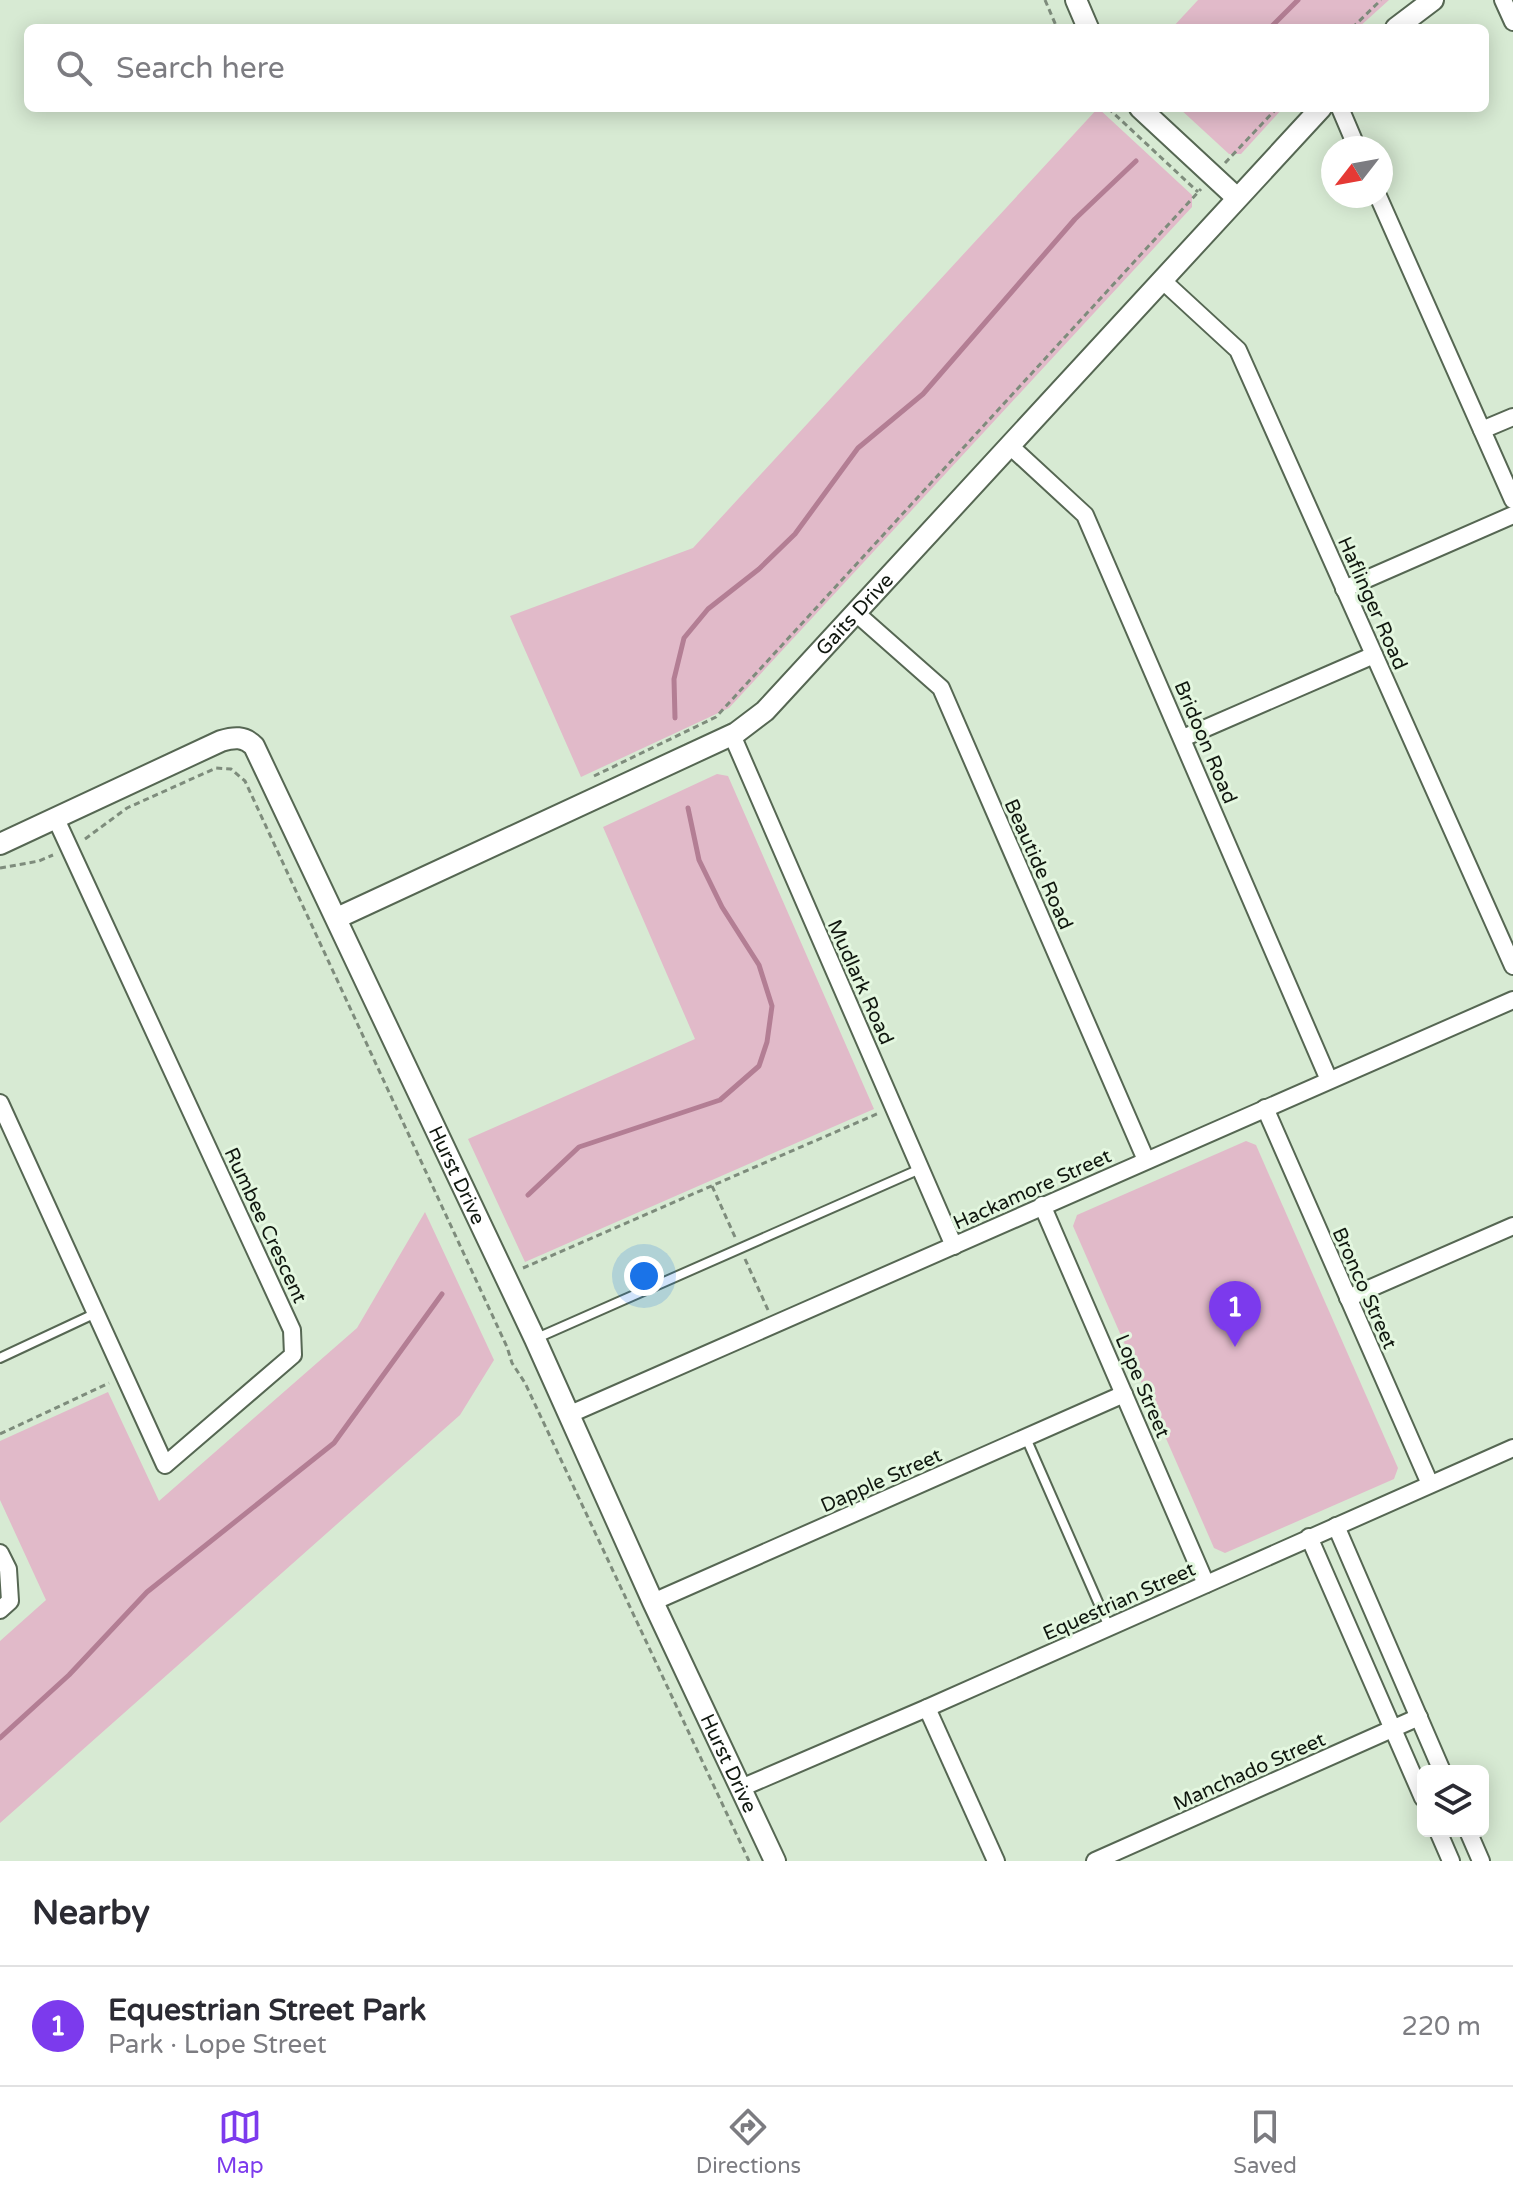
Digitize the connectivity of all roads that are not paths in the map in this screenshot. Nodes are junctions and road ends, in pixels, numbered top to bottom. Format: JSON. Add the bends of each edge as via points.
{"nodes":[{"id":1,"x":1076,"y":0,"type":"edge"},
{"id":2,"x":1433,"y":0,"type":"edge"},
{"id":3,"x":1503,"y":0,"type":"edge"},
{"id":4,"x":1513,"y":22,"type":"edge"},
{"id":5,"x":1086,"y":24,"type":"edge"},
{"id":6,"x":1401,"y":24,"type":"edge"},
{"id":7,"x":1144,"y":112,"type":"edge"},
{"id":8,"x":1317,"y":112,"type":"edge"},
{"id":9,"x":1342,"y":112,"type":"edge"},
{"id":10,"x":1352,"y":136,"type":"edge"},
{"id":11,"x":1237,"y":198,"type":"junction"},
{"id":12,"x":1383,"y":208,"type":"edge"},
{"id":13,"x":1162,"y":280,"type":"junction"},
{"id":14,"x":1513,"y":417,"type":"edge"},
{"id":15,"x":1482,"y":430,"type":"junction"},
{"id":16,"x":1009,"y":445,"type":"junction"},
{"id":17,"x":1513,"y":500,"type":"edge"},
{"id":18,"x":1513,"y":515,"type":"edge"},
{"id":19,"x":1344,"y":589,"type":"junction"},
{"id":20,"x":856,"y":613,"type":"junction"},
{"id":21,"x":1374,"y":655,"type":"junction"},
{"id":22,"x":732,"y":735,"type":"junction"},
{"id":23,"x":1183,"y":738,"type":"junction"},
{"id":24,"x":56,"y":819,"type":"junction"},
{"id":25,"x":0,"y":844,"type":"edge"},
{"id":26,"x":337,"y":918,"type":"junction"},
{"id":27,"x":1513,"y":966,"type":"edge"},
{"id":28,"x":1513,"y":1000,"type":"edge"},
{"id":29,"x":1329,"y":1080,"type":"junction"},
{"id":30,"x":0,"y":1103,"type":"edge"},
{"id":31,"x":1265,"y":1108,"type":"junction"},
{"id":32,"x":1146,"y":1160,"type":"junction"},
{"id":33,"x":920,"y":1169,"type":"junction"},
{"id":34,"x":1042,"y":1205,"type":"junction"},
{"id":35,"x":1513,"y":1226,"type":"edge"},
{"id":36,"x":954,"y":1246,"type":"junction"},
{"id":37,"x":1348,"y":1298,"type":"junction"},
{"id":38,"x":96,"y":1313,"type":"junction"},
{"id":39,"x":535,"y":1339,"type":"junction"},
{"id":40,"x":0,"y":1358,"type":"edge"},
{"id":41,"x":1124,"y":1394,"type":"junction"},
{"id":42,"x":568,"y":1415,"type":"junction"},
{"id":43,"x":1026,"y":1438,"type":"junction"},
{"id":44,"x":1509,"y":1449,"type":"edge"},
{"id":45,"x":1513,"y":1468,"type":"edge"},
{"id":46,"x":1430,"y":1484,"type":"junction"},
{"id":47,"x":1336,"y":1526,"type":"junction"},
{"id":48,"x":1309,"y":1537,"type":"junction"},
{"id":49,"x":0,"y":1553,"type":"edge"},
{"id":50,"x":1206,"y":1584,"type":"junction"},
{"id":51,"x":653,"y":1602,"type":"junction"},
{"id":52,"x":0,"y":1610,"type":"edge"},
{"id":53,"x":1109,"y":1627,"type":"junction"},
{"id":54,"x":927,"y":1708,"type":"junction"},
{"id":55,"x":1419,"y":1717,"type":"junction"},
{"id":56,"x":1393,"y":1728,"type":"junction"},
{"id":57,"x":1439,"y":1765,"type":"edge"},
{"id":58,"x":1417,"y":1784,"type":"edge"},
{"id":59,"x":741,"y":1788,"type":"junction"},
{"id":60,"x":1441,"y":1837,"type":"edge"},
{"id":61,"x":1471,"y":1837,"type":"edge"},
{"id":62,"x":775,"y":1861,"type":"edge"},
{"id":63,"x":996,"y":1861,"type":"edge"},
{"id":64,"x":1095,"y":1861,"type":"edge"},
{"id":65,"x":1451,"y":1861,"type":"edge"},
{"id":66,"x":1481,"y":1861,"type":"edge"}],
"edges":[{"from":1,"to":5,"type":"street"},
{"from":2,"to":6,"type":"street"},
{"from":3,"to":4,"type":"street"},
{"from":7,"to":11,"type":"street"},
{"from":8,"to":11,"type":"street","name":"Gaits Drive"},
{"from":9,"to":10,"type":"street"},
{"from":11,"to":13,"type":"street","name":"Gaits Drive"},
{"from":12,"to":15,"type":"street"},
{"from":13,"to":16,"type":"street","name":"Gaits Drive"},
{"from":13,"to":19,"type":"street","name":"Haflinger Road","via":[[1238,350]]},
{"from":14,"to":15,"type":"street"},
{"from":15,"to":17,"type":"street"},
{"from":16,"to":20,"type":"street","name":"Gaits Drive"},
{"from":16,"to":23,"type":"street","name":"Bridoon Road","via":[[1085,515]]},
{"from":18,"to":19,"type":"street"},
{"from":19,"to":21,"type":"street","name":"Haflinger Road"},
{"from":20,"to":22,"type":"street","name":"Gaits Drive","via":[[765,711]]},
{"from":20,"to":32,"type":"street","name":"Beautide Road","via":[[941,688]]},
{"from":21,"to":23,"type":"street"},
{"from":21,"to":27,"type":"street","name":"Haflinger Road"},
{"from":22,"to":26,"type":"street","name":"Gaits Drive"},
{"from":22,"to":33,"type":"street","name":"Mudlark Road"},
{"from":23,"to":29,"type":"street","name":"Bridoon Road"},
{"from":24,"to":25,"type":"street","name":"Hurst Drive"},
{"from":24,"to":26,"type":"street","name":"Hurst Drive","via":[[221,741],[248,740]]},
{"from":24,"to":38,"type":"street","name":"Rumbee Crescent","via":[[292,1330],[293,1355],[165,1465]]},
{"from":26,"to":39,"type":"street","name":"Hurst Drive"},
{"from":28,"to":29,"type":"street","name":"Hackamore Street"},
{"from":29,"to":31,"type":"street","name":"Hackamore Street"},
{"from":30,"to":38,"type":"street","name":"Rumbee Crescent"},
{"from":31,"to":32,"type":"street","name":"Hackamore Street"},
{"from":31,"to":37,"type":"street","name":"Bronco Street"},
{"from":32,"to":34,"type":"street","name":"Hackamore Street"},
{"from":33,"to":36,"type":"street","name":"Mudlark Road"},
{"from":33,"to":39,"type":"lane"},
{"from":34,"to":36,"type":"street","name":"Hackamore Street"},
{"from":34,"to":41,"type":"street","name":"Lope Street"},
{"from":35,"to":37,"type":"street"},
{"from":36,"to":42,"type":"street","name":"Hackamore Street"},
{"from":37,"to":46,"type":"street","name":"Bronco Street"},
{"from":38,"to":40,"type":"lane"},
{"from":39,"to":42,"type":"street","name":"Hurst Drive"},
{"from":41,"to":43,"type":"street","name":"Dapple Street"},
{"from":41,"to":50,"type":"street","name":"Lope Street"},
{"from":42,"to":51,"type":"street","name":"Hurst Drive"},
{"from":43,"to":51,"type":"street","name":"Dapple Street"},
{"from":43,"to":53,"type":"lane"},
{"from":44,"to":45,"type":"street"},
{"from":44,"to":46,"type":"street","name":"Equestrian Street"},
{"from":46,"to":47,"type":"street","name":"Equestrian Street"},
{"from":47,"to":48,"type":"street","name":"Equestrian Street"},
{"from":47,"to":55,"type":"street"},
{"from":48,"to":50,"type":"street","name":"Equestrian Street"},
{"from":48,"to":56,"type":"street"},
{"from":49,"to":52,"type":"street","via":[[8,1569],[10,1601]]},
{"from":50,"to":53,"type":"street","name":"Equestrian Street"},
{"from":51,"to":59,"type":"street","name":"Hurst Drive"},
{"from":53,"to":54,"type":"street","name":"Equestrian Street"},
{"from":54,"to":59,"type":"street","name":"Equestrian Street"},
{"from":54,"to":63,"type":"street"},
{"from":55,"to":56,"type":"street","name":"Manchado Street"},
{"from":55,"to":57,"type":"street"},
{"from":56,"to":58,"type":"street"},
{"from":56,"to":64,"type":"street","name":"Manchado Street"},
{"from":59,"to":62,"type":"street","name":"Hurst Drive"},
{"from":60,"to":65,"type":"street"},
{"from":61,"to":66,"type":"street"}]}
